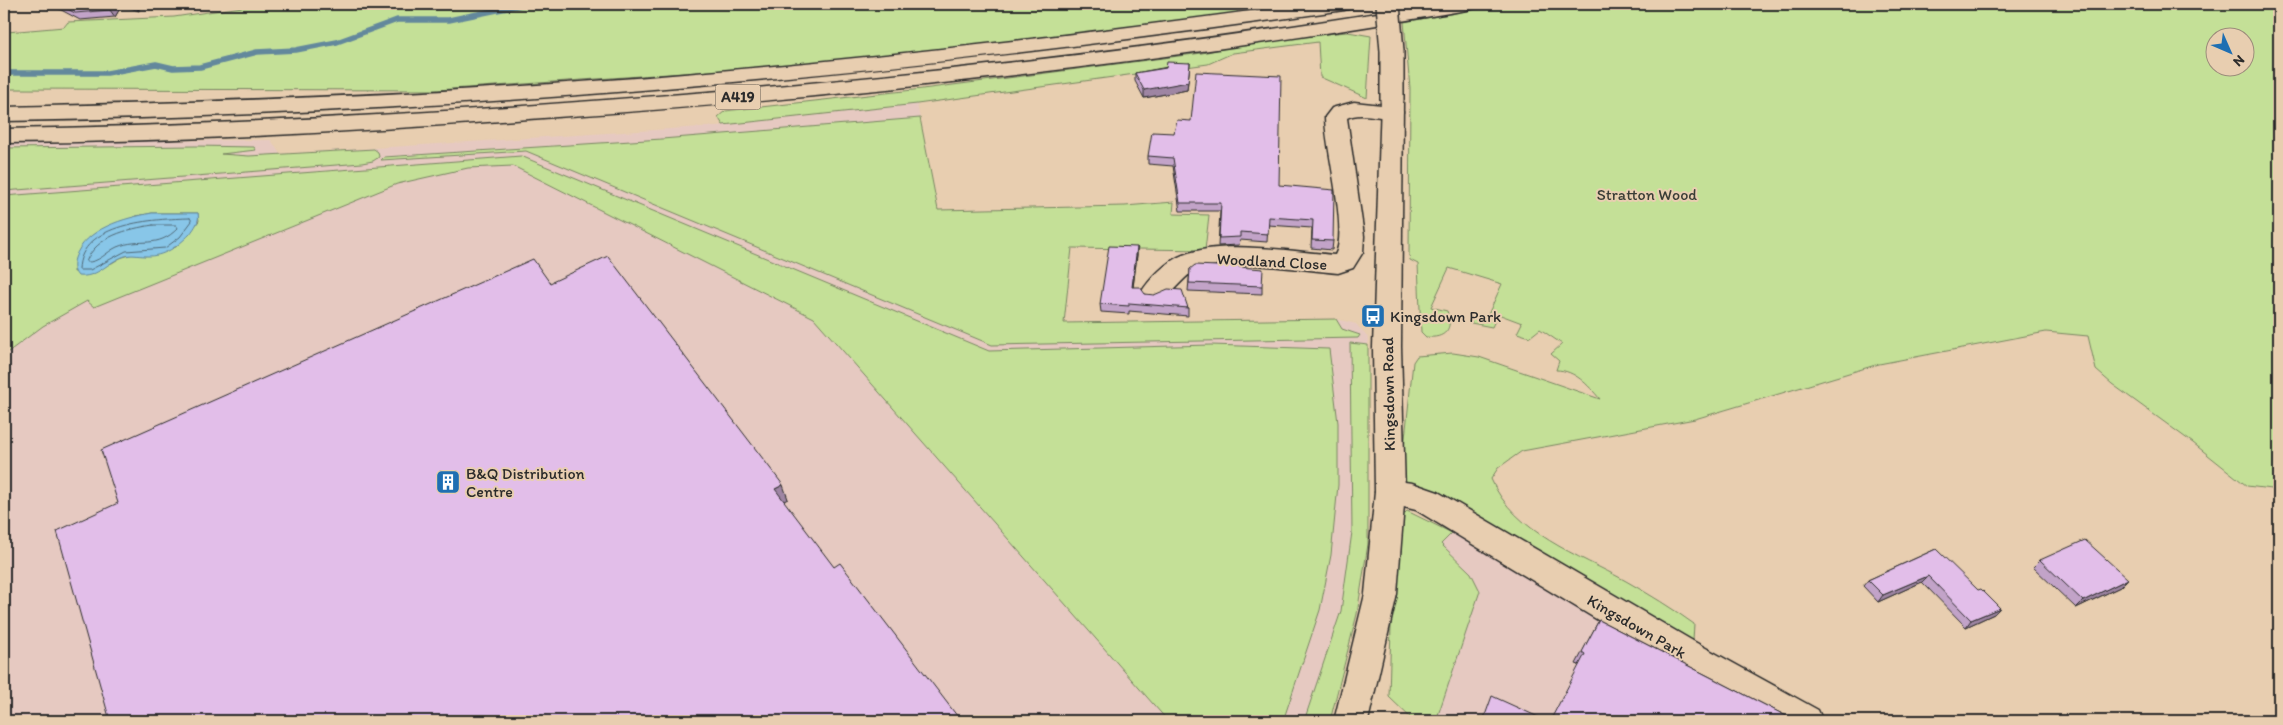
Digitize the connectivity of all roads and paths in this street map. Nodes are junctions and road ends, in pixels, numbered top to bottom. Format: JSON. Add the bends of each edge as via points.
{"nodes":[{"id":1,"x":1344,"y":4,"type":"edge"},
{"id":2,"x":1388,"y":4,"type":"edge"},
{"id":3,"x":1467,"y":4,"type":"edge"},
{"id":4,"x":1392,"y":106,"type":"junction"},
{"id":5,"x":4,"y":114,"type":"edge"},
{"id":6,"x":4,"y":136,"type":"edge"},
{"id":7,"x":1154,"y":293,"type":"edge"},
{"id":8,"x":1390,"y":492,"type":"junction"},
{"id":9,"x":1351,"y":721,"type":"edge"},
{"id":10,"x":1806,"y":721,"type":"edge"}],
"edges":[{"from":1,"to":5,"type":"main road","number":"A419","via":[[1111,37],[748,75],[348,103]]},
{"from":2,"to":4,"type":"main road","name":"Kingsdown Road","bridge":true},
{"from":3,"to":6,"type":"main road","number":"A419","via":[[1205,45],[758,95],[480,116],[237,129]]},
{"from":4,"to":7,"type":"main road","name":"Woodland Close","via":[[1340,112],[1336,118],[1350,209],[1351,252],[1344,262],[1234,258],[1193,260]]},
{"from":4,"to":8,"type":"main road","name":"Kingsdown Road","via":[[1387,347]]},
{"from":8,"to":9,"type":"main road","name":"Kingsdown Road","via":[[1381,594]]},
{"from":8,"to":10,"type":"main road","name":"Kingsdown Park","via":[[1427,501],[1680,652]]}]}
